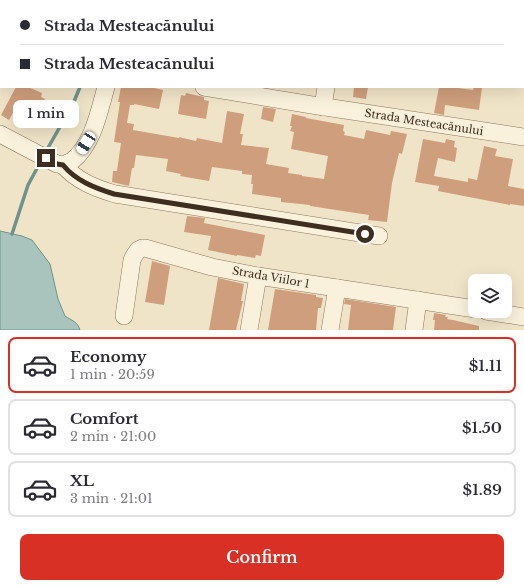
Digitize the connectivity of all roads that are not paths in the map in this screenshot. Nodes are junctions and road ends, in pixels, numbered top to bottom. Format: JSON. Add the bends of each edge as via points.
{"nodes":[{"id":1,"x":106,"y":88,"type":"edge"},
{"id":2,"x":210,"y":88,"type":"edge"},
{"id":3,"x":326,"y":88,"type":"edge"},
{"id":4,"x":323,"y":107,"type":"junction"},
{"id":5,"x":0,"y":134,"type":"edge"},
{"id":6,"x":524,"y":138,"type":"edge"},
{"id":7,"x":60,"y":164,"type":"junction"},
{"id":8,"x":379,"y":236,"type":"dead end"},
{"id":9,"x":258,"y":276,"type":"junction"},
{"id":10,"x":337,"y":288,"type":"junction"},
{"id":11,"x":418,"y":300,"type":"junction"},
{"id":12,"x":468,"y":308,"type":"edge"},
{"id":13,"x":512,"y":315,"type":"edge"},
{"id":14,"x":124,"y":316,"type":"dead end"},
{"id":15,"x":524,"y":317,"type":"edge"},
{"id":16,"x":249,"y":330,"type":"edge"},
{"id":17,"x":330,"y":330,"type":"edge"},
{"id":18,"x":414,"y":330,"type":"edge"}],
"edges":[{"from":1,"to":7,"type":"street","via":[[95,124],[86,143],[74,159]]},
{"from":2,"to":4,"type":"street","name":"Strada Mesteacănului"},
{"from":3,"to":4,"type":"street"},
{"from":4,"to":6,"type":"street","name":"Strada Mesteacănului"},
{"from":5,"to":7,"type":"street"},
{"from":7,"to":8,"type":"street","via":[[94,188],[114,194]]},
{"from":9,"to":10,"type":"street","name":"Strada Viilor 1"},
{"from":9,"to":14,"type":"street","name":"Strada Viilor 1","via":[[212,267],[142,248],[136,252],[132,260]]},
{"from":9,"to":16,"type":"street"},
{"from":10,"to":11,"type":"street","name":"Strada Viilor 1"},
{"from":10,"to":17,"type":"street"},
{"from":11,"to":12,"type":"street","name":"Strada Viilor 1"},
{"from":11,"to":18,"type":"street"},
{"from":13,"to":15,"type":"street"}]}
